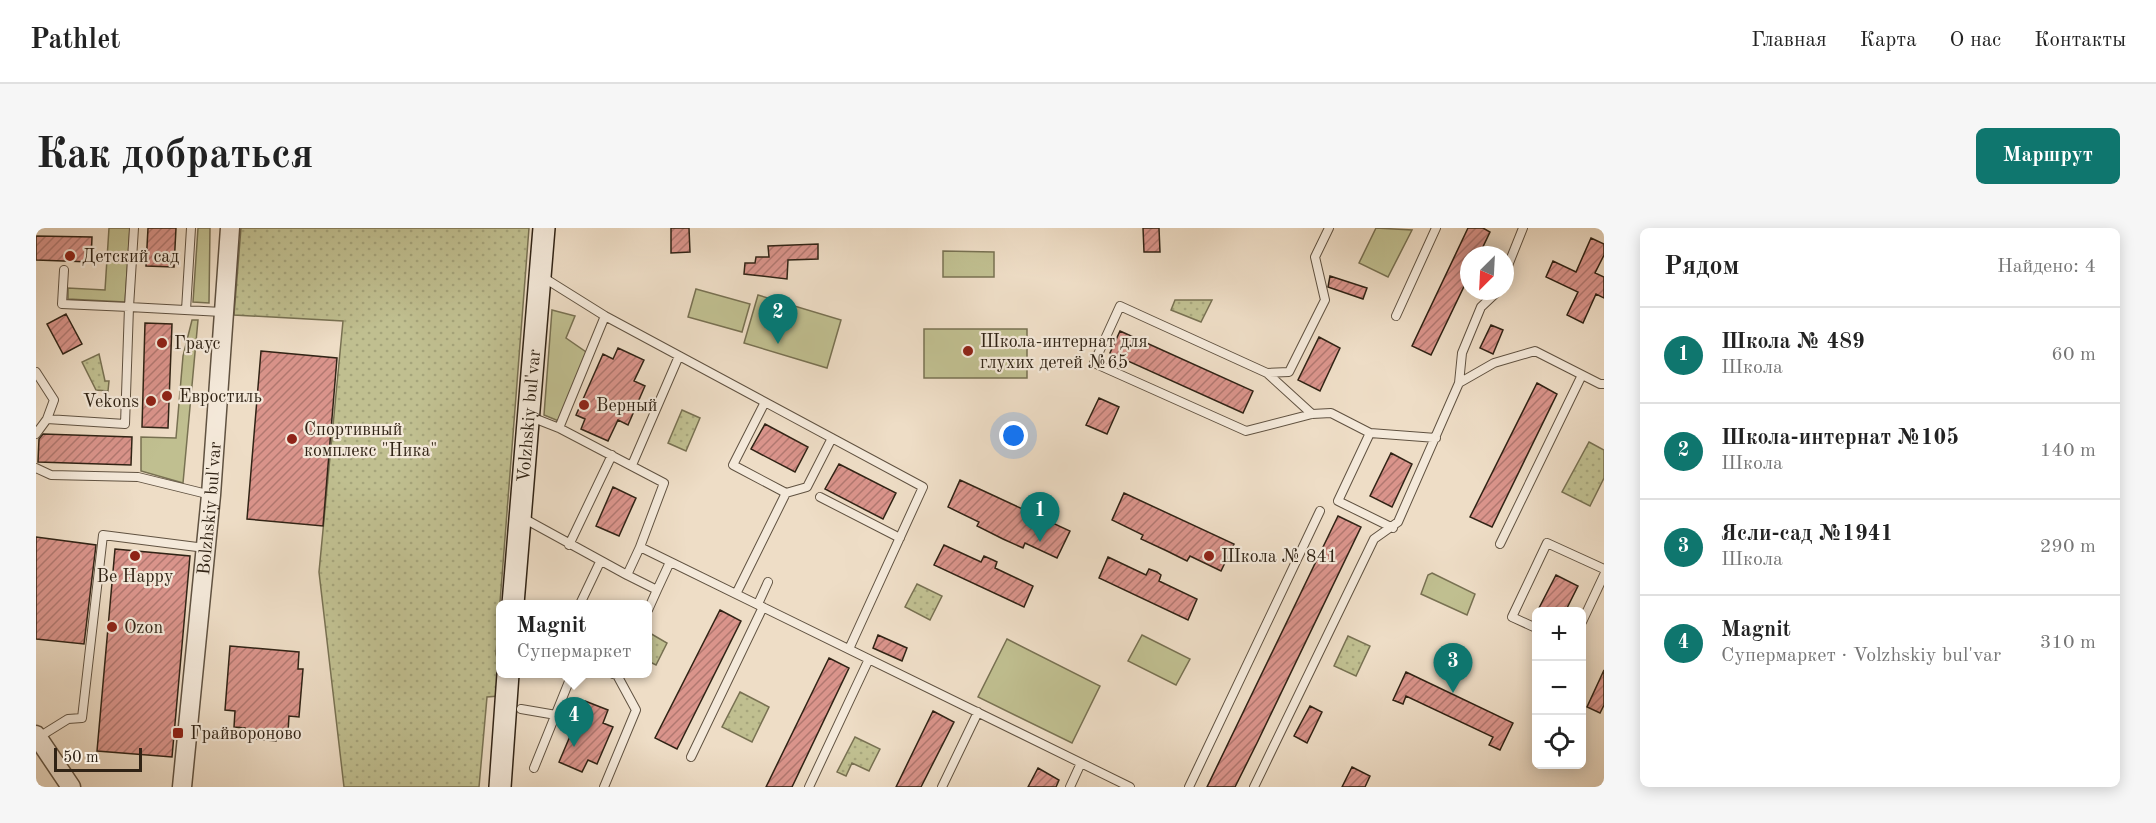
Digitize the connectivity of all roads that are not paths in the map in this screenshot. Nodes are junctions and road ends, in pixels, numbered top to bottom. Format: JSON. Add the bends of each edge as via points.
{"nodes":[{"id":1,"x":134,"y":228,"type":"edge"},
{"id":2,"x":191,"y":228,"type":"edge"},
{"id":3,"x":230,"y":228,"type":"edge"},
{"id":4,"x":544,"y":228,"type":"edge"},
{"id":5,"x":1329,"y":228,"type":"edge"},
{"id":6,"x":1436,"y":228,"type":"edge"},
{"id":7,"x":1523,"y":228,"type":"edge"},
{"id":8,"x":1514,"y":250,"type":"edge"},
{"id":9,"x":64,"y":270,"type":"dead end"},
{"id":10,"x":540,"y":276,"type":"junction"},
{"id":11,"x":1488,"y":300,"type":"edge"},
{"id":12,"x":129,"y":307,"type":"junction"},
{"id":13,"x":186,"y":310,"type":"junction"},
{"id":14,"x":222,"y":312,"type":"junction"},
{"id":15,"x":605,"y":316,"type":"junction"},
{"id":16,"x":1396,"y":316,"type":"dead end"},
{"id":17,"x":680,"y":356,"type":"junction"},
{"id":18,"x":36,"y":372,"type":"edge"},
{"id":19,"x":1267,"y":373,"type":"junction"},
{"id":20,"x":1582,"y":375,"type":"junction"},
{"id":21,"x":1459,"y":383,"type":"junction"},
{"id":22,"x":1604,"y":384,"type":"edge"},
{"id":23,"x":765,"y":402,"type":"junction"},
{"id":24,"x":1312,"y":414,"type":"junction"},
{"id":25,"x":529,"y":417,"type":"junction"},
{"id":26,"x":47,"y":420,"type":"junction"},
{"id":27,"x":559,"y":428,"type":"junction"},
{"id":28,"x":1370,"y":433,"type":"junction"},
{"id":29,"x":36,"y":434,"type":"edge"},
{"id":30,"x":832,"y":438,"type":"junction"},
{"id":31,"x":1436,"y":438,"type":"junction"},
{"id":32,"x":612,"y":455,"type":"junction"},
{"id":33,"x":632,"y":465,"type":"junction"},
{"id":34,"x":36,"y":468,"type":"edge"},
{"id":35,"x":786,"y":493,"type":"junction"},
{"id":36,"x":211,"y":495,"type":"junction"},
{"id":37,"x":820,"y":497,"type":"dead end"},
{"id":38,"x":1320,"y":511,"type":"dead end"},
{"id":39,"x":520,"y":517,"type":"junction"},
{"id":40,"x":1393,"y":528,"type":"junction"},
{"id":41,"x":900,"y":538,"type":"junction"},
{"id":42,"x":1500,"y":544,"type":"dead end"},
{"id":43,"x":569,"y":545,"type":"junction"},
{"id":44,"x":205,"y":548,"type":"junction"},
{"id":45,"x":640,"y":548,"type":"junction"},
{"id":46,"x":600,"y":562,"type":"junction"},
{"id":47,"x":670,"y":562,"type":"junction"},
{"id":48,"x":1604,"y":569,"type":"edge"},
{"id":49,"x":627,"y":575,"type":"junction"},
{"id":50,"x":1604,"y":575,"type":"edge"},
{"id":51,"x":768,"y":582,"type":"dead end"},
{"id":52,"x":657,"y":590,"type":"junction"},
{"id":53,"x":736,"y":594,"type":"junction"},
{"id":54,"x":513,"y":600,"type":"edge"},
{"id":55,"x":582,"y":600,"type":"edge"},
{"id":56,"x":652,"y":601,"type":"edge"},
{"id":57,"x":760,"y":606,"type":"junction"},
{"id":58,"x":1586,"y":612,"type":"edge"},
{"id":59,"x":1532,"y":626,"type":"edge"},
{"id":60,"x":849,"y":649,"type":"junction"},
{"id":61,"x":869,"y":658,"type":"junction"},
{"id":62,"x":508,"y":678,"type":"edge"},
{"id":63,"x":570,"y":678,"type":"edge"},
{"id":64,"x":618,"y":678,"type":"edge"},
{"id":65,"x":521,"y":709,"type":"dead end"},
{"id":66,"x":978,"y":712,"type":"junction"},
{"id":67,"x":556,"y":715,"type":"junction"},
{"id":68,"x":37,"y":737,"type":"edge"},
{"id":69,"x":692,"y":757,"type":"dead end"},
{"id":70,"x":1082,"y":763,"type":"junction"},
{"id":71,"x":534,"y":768,"type":"dead end"},
{"id":72,"x":71,"y":787,"type":"edge"},
{"id":73,"x":182,"y":787,"type":"edge"},
{"id":74,"x":500,"y":787,"type":"edge"},
{"id":75,"x":604,"y":787,"type":"edge"},
{"id":76,"x":809,"y":787,"type":"edge"},
{"id":77,"x":942,"y":787,"type":"edge"},
{"id":78,"x":1070,"y":787,"type":"edge"},
{"id":79,"x":1130,"y":787,"type":"edge"},
{"id":80,"x":1189,"y":787,"type":"edge"},
{"id":81,"x":1254,"y":787,"type":"edge"}],
"edges":[{"from":1,"to":12,"type":"lane"},
{"from":2,"to":13,"type":"lane"},
{"from":3,"to":14,"type":"street","name":"Bolzhskiy bul'var"},
{"from":4,"to":10,"type":"main road","name":"Volzhskiy bul'var"},
{"from":5,"to":19,"type":"lane","via":[[1316,257],[1325,300],[1289,372]]},
{"from":6,"to":16,"type":"lane"},
{"from":7,"to":8,"type":"lane"},
{"from":9,"to":12,"type":"lane","via":[[62,304]]},
{"from":10,"to":15,"type":"lane"},
{"from":10,"to":25,"type":"main road","name":"Volzhskiy bul'var"},
{"from":11,"to":21,"type":"lane","via":[[1481,307],[1462,353]]},
{"from":12,"to":13,"type":"lane"},
{"from":12,"to":26,"type":"lane","via":[[125,424]]},
{"from":13,"to":14,"type":"lane"},
{"from":14,"to":36,"type":"street","name":"Bolzhskiy bul'var"},
{"from":15,"to":17,"type":"lane"},
{"from":15,"to":27,"type":"lane"},
{"from":17,"to":23,"type":"lane"},
{"from":17,"to":33,"type":"lane"},
{"from":18,"to":26,"type":"lane","via":[[54,400]]},
{"from":19,"to":24,"type":"lane"},
{"from":19,"to":24,"type":"lane","via":[[1120,306],[1094,363],[1246,431]]},
{"from":20,"to":21,"type":"lane","via":[[1535,351],[1494,363]]},
{"from":20,"to":22,"type":"lane"},
{"from":20,"to":42,"type":"lane"},
{"from":21,"to":31,"type":"lane"},
{"from":23,"to":30,"type":"lane"},
{"from":23,"to":35,"type":"lane","via":[[733,465]]},
{"from":24,"to":28,"type":"lane","via":[[1330,413]]},
{"from":25,"to":27,"type":"lane"},
{"from":25,"to":39,"type":"main road","name":"Volzhskiy bul'var"},
{"from":26,"to":29,"type":"lane"},
{"from":27,"to":32,"type":"lane"},
{"from":28,"to":31,"type":"lane"},
{"from":28,"to":40,"type":"lane","via":[[1338,501]]},
{"from":30,"to":35,"type":"lane","via":[[807,488]]},
{"from":30,"to":41,"type":"lane","via":[[923,487]]},
{"from":31,"to":40,"type":"lane"},
{"from":32,"to":33,"type":"lane"},
{"from":32,"to":43,"type":"lane"},
{"from":33,"to":45,"type":"lane","via":[[664,483]]},
{"from":34,"to":36,"type":"lane","via":[[51,475],[138,477]]},
{"from":35,"to":53,"type":"lane"},
{"from":36,"to":44,"type":"street","name":"Bolzhskiy bul'var"},
{"from":37,"to":41,"type":"lane"},
{"from":38,"to":80,"type":"lane"},
{"from":39,"to":43,"type":"lane"},
{"from":39,"to":54,"type":"main road","name":"Volzhskiy bul'var"},
{"from":40,"to":81,"type":"lane","via":[[1374,539]]},
{"from":41,"to":60,"type":"lane"},
{"from":43,"to":46,"type":"lane"},
{"from":44,"to":68,"type":"lane","via":[[103,535],[81,718],[68,719]]},
{"from":44,"to":73,"type":"street","name":"Bolzhskiy bul'var"},
{"from":45,"to":47,"type":"lane"},
{"from":45,"to":49,"type":"lane"},
{"from":46,"to":49,"type":"lane"},
{"from":46,"to":55,"type":"lane"},
{"from":47,"to":52,"type":"lane"},
{"from":47,"to":53,"type":"lane"},
{"from":48,"to":59,"type":"lane","via":[[1547,543],[1512,617]]},
{"from":49,"to":52,"type":"lane"},
{"from":50,"to":58,"type":"lane"},
{"from":51,"to":57,"type":"lane"},
{"from":52,"to":56,"type":"lane"},
{"from":53,"to":57,"type":"lane"},
{"from":57,"to":60,"type":"lane"},
{"from":57,"to":69,"type":"lane"},
{"from":60,"to":61,"type":"lane"},
{"from":61,"to":66,"type":"lane"},
{"from":61,"to":76,"type":"lane"},
{"from":62,"to":74,"type":"main road"},
{"from":63,"to":67,"type":"lane"},
{"from":64,"to":75,"type":"lane","via":[[636,710]]},
{"from":65,"to":67,"type":"lane"},
{"from":66,"to":70,"type":"lane"},
{"from":66,"to":77,"type":"lane"},
{"from":67,"to":71,"type":"lane"},
{"from":68,"to":72,"type":"street"},
{"from":70,"to":78,"type":"lane"},
{"from":70,"to":79,"type":"lane"}]}
